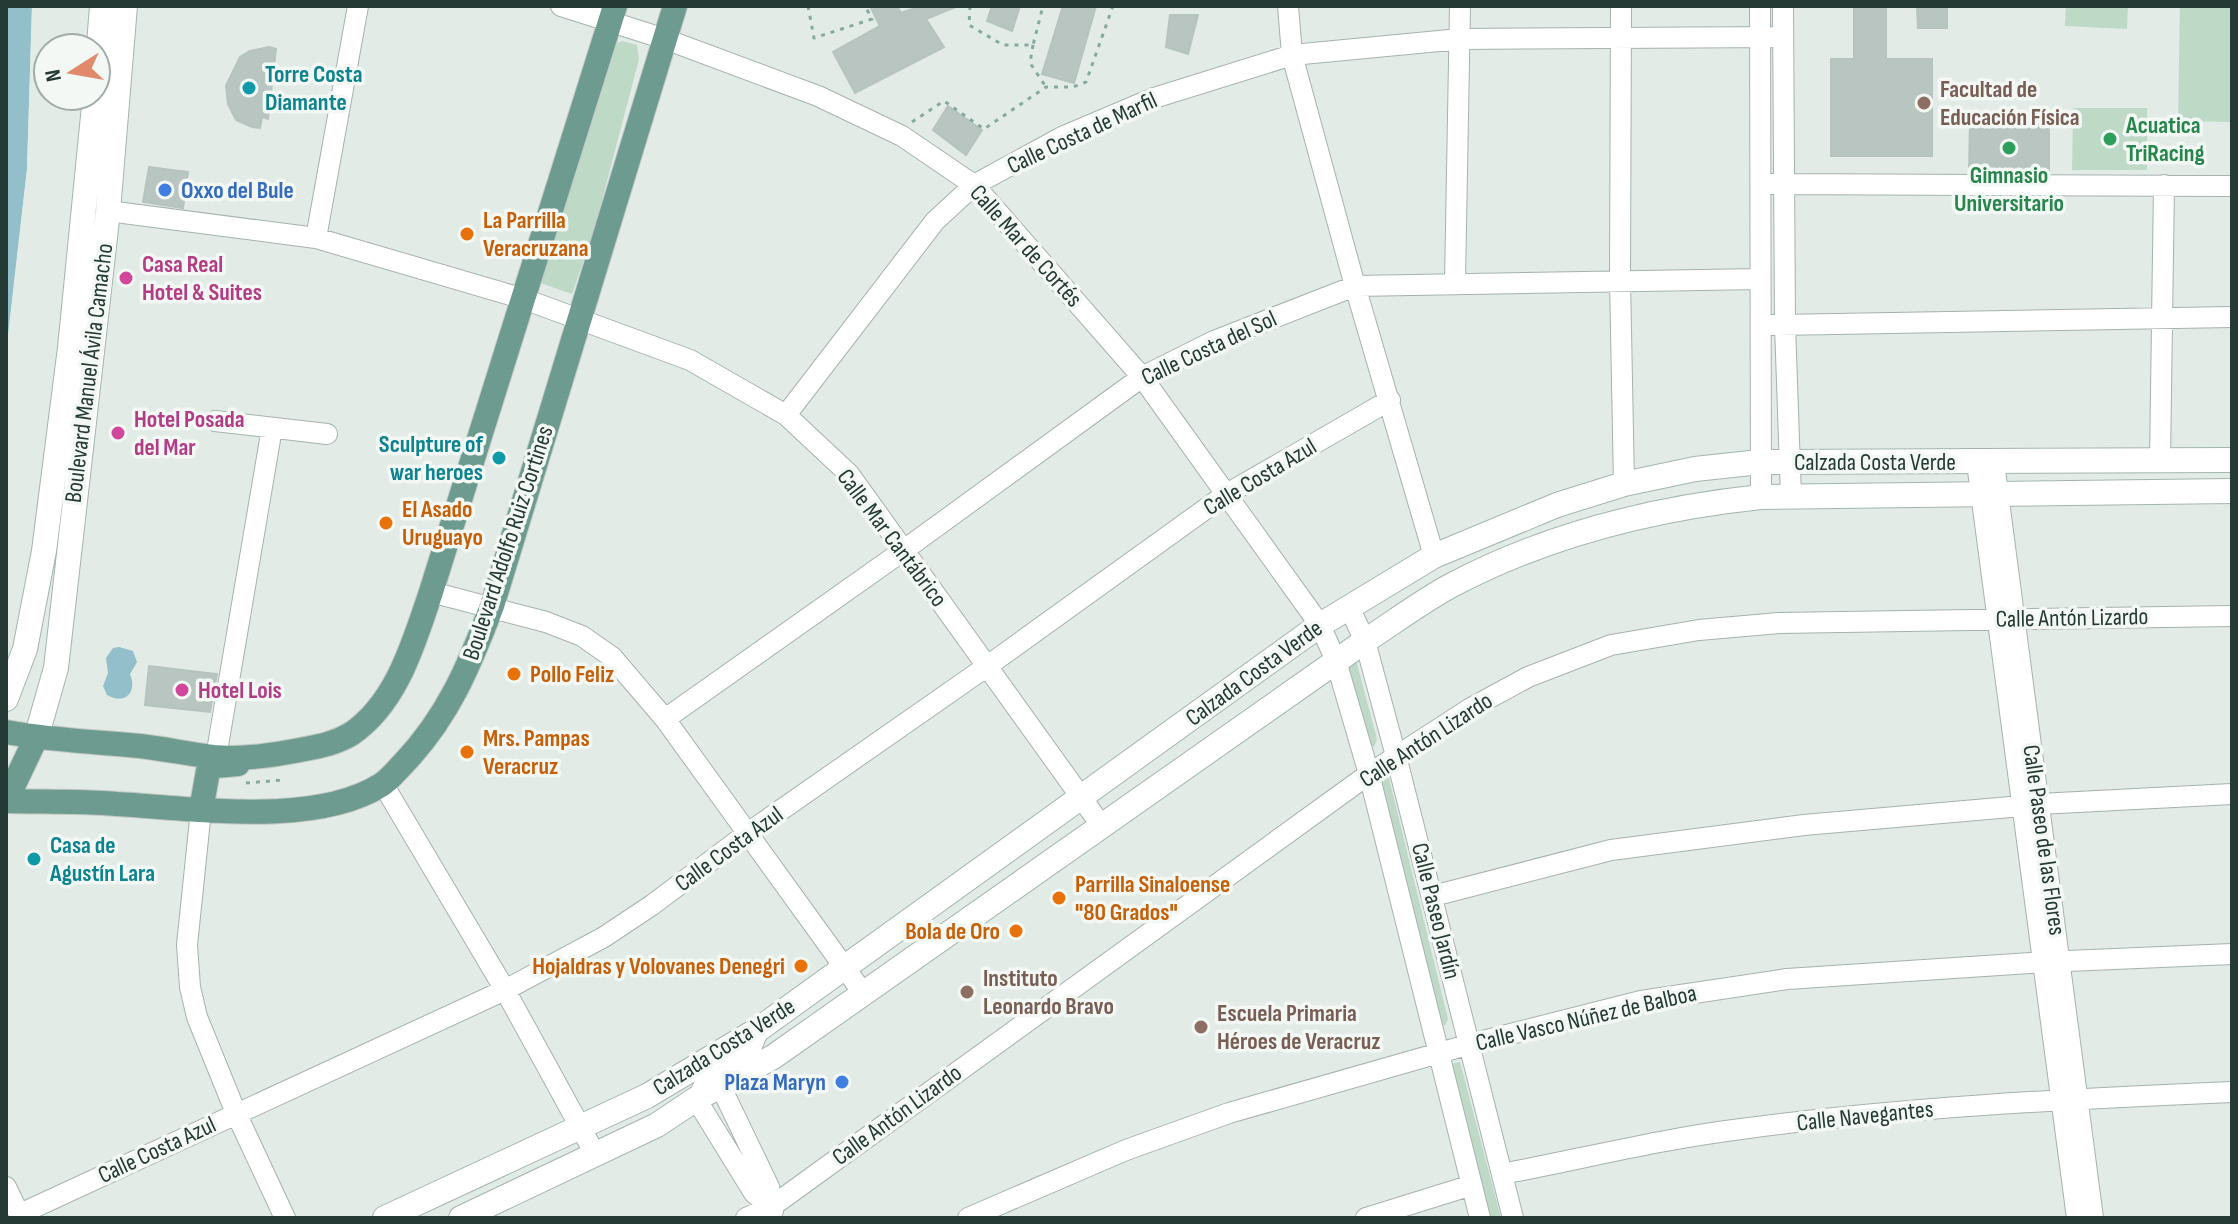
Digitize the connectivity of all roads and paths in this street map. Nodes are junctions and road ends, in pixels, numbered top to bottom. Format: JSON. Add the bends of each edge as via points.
{"nodes":[{"id":1,"x":102,"y":6,"type":"edge"},
{"id":2,"x":125,"y":6,"type":"edge"},
{"id":3,"x":358,"y":6,"type":"edge"},
{"id":4,"x":561,"y":6,"type":"edge"},
{"id":5,"x":675,"y":6,"type":"edge"},
{"id":6,"x":808,"y":6,"type":"edge"},
{"id":7,"x":865,"y":6,"type":"edge"},
{"id":8,"x":970,"y":6,"type":"edge"},
{"id":9,"x":1043,"y":6,"type":"edge"},
{"id":10,"x":1113,"y":6,"type":"edge"},
{"id":11,"x":1288,"y":6,"type":"edge"},
{"id":12,"x":1460,"y":6,"type":"edge"},
{"id":13,"x":1621,"y":6,"type":"edge"},
{"id":14,"x":1760,"y":6,"type":"edge"},
{"id":15,"x":1783,"y":6,"type":"edge"},
{"id":16,"x":613,"y":13,"type":"edge"},
{"id":17,"x":100,"y":32,"type":"edge"},
{"id":18,"x":1783,"y":37,"type":"junction"},
{"id":19,"x":1760,"y":38,"type":"junction"},
{"id":20,"x":665,"y":39,"type":"junction"},
{"id":21,"x":1460,"y":39,"type":"junction"},
{"id":22,"x":1621,"y":39,"type":"junction"},
{"id":23,"x":1033,"y":45,"type":"junction"},
{"id":24,"x":1292,"y":55,"type":"junction"},
{"id":25,"x":1046,"y":87,"type":"junction"},
{"id":26,"x":93,"y":112,"type":"edge"},
{"id":27,"x":912,"y":122,"type":"dead end"},
{"id":28,"x":1760,"y":184,"type":"junction"},
{"id":29,"x":974,"y":185,"type":"junction"},
{"id":30,"x":1785,"y":185,"type":"junction"},
{"id":31,"x":2164,"y":185,"type":"junction"},
{"id":32,"x":2232,"y":186,"type":"edge"},
{"id":33,"x":108,"y":211,"type":"junction"},
{"id":34,"x":316,"y":238,"type":"junction"},
{"id":35,"x":1620,"y":279,"type":"junction"},
{"id":36,"x":1760,"y":279,"type":"junction"},
{"id":37,"x":1455,"y":282,"type":"junction"},
{"id":38,"x":1355,"y":286,"type":"junction"},
{"id":39,"x":524,"y":299,"type":"junction"},
{"id":40,"x":2162,"y":317,"type":"junction"},
{"id":41,"x":2232,"y":317,"type":"edge"},
{"id":42,"x":580,"y":318,"type":"junction"},
{"id":43,"x":1761,"y":325,"type":"junction"},
{"id":44,"x":1785,"y":325,"type":"junction"},
{"id":45,"x":1142,"y":377,"type":"junction"},
{"id":46,"x":1390,"y":400,"type":"junction"},
{"id":47,"x":786,"y":415,"type":"junction"},
{"id":48,"x":215,"y":421,"type":"dead end"},
{"id":49,"x":272,"y":428,"type":"junction"},
{"id":50,"x":327,"y":434,"type":"dead end"},
{"id":51,"x":2232,"y":460,"type":"edge"},
{"id":52,"x":1789,"y":461,"type":"junction"},
{"id":53,"x":2160,"y":461,"type":"junction"},
{"id":54,"x":1760,"y":462,"type":"junction"},
{"id":55,"x":1986,"y":463,"type":"junction"},
{"id":56,"x":1624,"y":484,"type":"junction"},
{"id":57,"x":2232,"y":491,"type":"edge"},
{"id":58,"x":1989,"y":493,"type":"junction"},
{"id":59,"x":1225,"y":495,"type":"junction"},
{"id":60,"x":1761,"y":497,"type":"junction"},
{"id":61,"x":1791,"y":497,"type":"junction"},
{"id":62,"x":904,"y":550,"type":"junction"},
{"id":63,"x":1434,"y":556,"type":"junction"},
{"id":64,"x":431,"y":592,"type":"junction"},
{"id":65,"x":492,"y":606,"type":"junction"},
{"id":66,"x":1349,"y":607,"type":"junction"},
{"id":67,"x":2232,"y":616,"type":"edge"},
{"id":68,"x":2006,"y":618,"type":"junction"},
{"id":69,"x":1320,"y":625,"type":"junction"},
{"id":70,"x":1365,"y":641,"type":"junction"},
{"id":71,"x":1336,"y":661,"type":"junction"},
{"id":72,"x":986,"y":667,"type":"junction"},
{"id":73,"x":6,"y":699,"type":"edge"},
{"id":74,"x":665,"y":719,"type":"junction"},
{"id":75,"x":6,"y":732,"type":"edge"},
{"id":76,"x":36,"y":738,"type":"junction"},
{"id":77,"x":1396,"y":756,"type":"junction"},
{"id":78,"x":216,"y":757,"type":"junction"},
{"id":79,"x":263,"y":757,"type":"junction"},
{"id":80,"x":1369,"y":774,"type":"junction"},
{"id":81,"x":283,"y":780,"type":"dead end"},
{"id":82,"x":240,"y":784,"type":"dead end"},
{"id":83,"x":383,"y":784,"type":"junction"},
{"id":84,"x":2232,"y":794,"type":"edge"},
{"id":85,"x":1083,"y":798,"type":"junction"},
{"id":86,"x":6,"y":801,"type":"edge"},
{"id":87,"x":2030,"y":805,"type":"junction"},
{"id":88,"x":201,"y":810,"type":"junction"},
{"id":89,"x":1101,"y":825,"type":"junction"},
{"id":90,"x":748,"y":833,"type":"junction"},
{"id":91,"x":1017,"y":884,"type":"junction"},
{"id":92,"x":1433,"y":896,"type":"junction"},
{"id":93,"x":2232,"y":954,"type":"edge"},
{"id":94,"x":2052,"y":962,"type":"junction"},
{"id":95,"x":845,"y":967,"type":"junction"},
{"id":96,"x":505,"y":990,"type":"junction"},
{"id":97,"x":863,"y":993,"type":"junction"},
{"id":98,"x":759,"y":1029,"type":"junction"},
{"id":99,"x":1467,"y":1045,"type":"junction"},
{"id":100,"x":1439,"y":1052,"type":"junction"},
{"id":101,"x":720,"y":1085,"type":"junction"},
{"id":102,"x":2232,"y":1092,"type":"edge"},
{"id":103,"x":696,"y":1099,"type":"junction"},
{"id":104,"x":2069,"y":1099,"type":"junction"},
{"id":105,"x":236,"y":1113,"type":"junction"},
{"id":106,"x":581,"y":1126,"type":"junction"},
{"id":107,"x":595,"y":1154,"type":"junction"},
{"id":108,"x":1502,"y":1174,"type":"junction"},
{"id":109,"x":1472,"y":1185,"type":"junction"},
{"id":110,"x":6,"y":1187,"type":"edge"},
{"id":111,"x":425,"y":1199,"type":"junction"},
{"id":112,"x":494,"y":1202,"type":"junction"},
{"id":113,"x":773,"y":1212,"type":"edge"},
{"id":114,"x":20,"y":1216,"type":"edge"},
{"id":115,"x":285,"y":1218,"type":"edge"},
{"id":116,"x":385,"y":1218,"type":"edge"},
{"id":117,"x":405,"y":1218,"type":"edge"},
{"id":118,"x":461,"y":1218,"type":"edge"},
{"id":119,"x":746,"y":1218,"type":"edge"},
{"id":120,"x":968,"y":1218,"type":"edge"},
{"id":121,"x":1366,"y":1218,"type":"edge"},
{"id":122,"x":1480,"y":1218,"type":"edge"},
{"id":123,"x":1513,"y":1218,"type":"edge"},
{"id":124,"x":2077,"y":1218,"type":"edge"},
{"id":125,"x":2093,"y":1218,"type":"edge"}],
"edges":[{"from":1,"to":17,"type":"main road"},
{"from":2,"to":33,"type":"main road","name":"Boulevard Manuel Ávila Camacho"},
{"from":3,"to":34,"type":"street"},
{"from":4,"to":16,"type":"street","name":"Calle Mar de Cortés"},
{"from":5,"to":20,"type":"main road","name":"Boulevard Adolfo Ruiz Cortines"},
{"from":6,"to":7,"type":"path","via":[[814,38],[872,19]]},
{"from":8,"to":23,"type":"path","via":[[969,25],[1003,45]]},
{"from":9,"to":23,"type":"path"},
{"from":10,"to":25,"type":"path","via":[[1086,82]]},
{"from":11,"to":24,"type":"street"},
{"from":12,"to":21,"type":"street"},
{"from":13,"to":22,"type":"street"},
{"from":14,"to":19,"type":"street"},
{"from":15,"to":18,"type":"street"},
{"from":16,"to":20,"type":"street","name":"Calle Mar de Cortés"},
{"from":16,"to":39,"type":"main road"},
{"from":18,"to":19,"type":"street","name":"Calle Costa de Marfil"},
{"from":18,"to":30,"type":"street"},
{"from":19,"to":22,"type":"street","name":"Calle Costa de Marfil"},
{"from":19,"to":28,"type":"street"},
{"from":20,"to":29,"type":"street","name":"Calle Mar de Cortés","via":[[818,96],[902,136]]},
{"from":20,"to":42,"type":"main road","name":"Boulevard Adolfo Ruiz Cortines"},
{"from":21,"to":22,"type":"street","name":"Calle Costa de Marfil"},
{"from":21,"to":24,"type":"street","name":"Calle Costa de Marfil"},
{"from":21,"to":37,"type":"street"},
{"from":22,"to":35,"type":"street"},
{"from":23,"to":25,"type":"path","via":[[1030,63]]},
{"from":24,"to":29,"type":"street","name":"Calle Costa de Marfil","via":[[1154,98],[1062,137]]},
{"from":24,"to":38,"type":"street"},
{"from":25,"to":27,"type":"path","via":[[984,129],[944,101]]},
{"from":26,"to":73,"type":"main road","name":"Boulevard Manuel Ávila Camacho","via":[[47,536],[25,649]]},
{"from":28,"to":30,"type":"street"},
{"from":28,"to":36,"type":"street"},
{"from":29,"to":45,"type":"street","name":"Calle Mar de Cortés"},
{"from":29,"to":47,"type":"street","name":"Calle Costa de Marfil","via":[[935,221]]},
{"from":30,"to":31,"type":"street"},
{"from":30,"to":44,"type":"street"},
{"from":31,"to":32,"type":"street"},
{"from":31,"to":40,"type":"street"},
{"from":33,"to":34,"type":"street","name":"Calle Mar Cantábrico"},
{"from":33,"to":76,"type":"main road","name":"Boulevard Manuel Ávila Camacho","via":[[56,668]]},
{"from":34,"to":39,"type":"street","name":"Calle Mar Cantábrico"},
{"from":35,"to":36,"type":"street","name":"Calle Costa del Sol"},
{"from":35,"to":37,"type":"street","name":"Calle Costa del Sol"},
{"from":35,"to":56,"type":"street"},
{"from":36,"to":43,"type":"street"},
{"from":37,"to":38,"type":"street","name":"Calle Costa del Sol"},
{"from":38,"to":45,"type":"street","name":"Calle Costa del Sol","via":[[1214,341]]},
{"from":38,"to":46,"type":"street"},
{"from":39,"to":42,"type":"street","name":"Calle Mar Cantábrico"},
{"from":39,"to":64,"type":"main road"},
{"from":40,"to":41,"type":"street"},
{"from":40,"to":44,"type":"street"},
{"from":40,"to":53,"type":"street"},
{"from":42,"to":47,"type":"street","name":"Calle Mar Cantábrico","via":[[690,360]]},
{"from":42,"to":65,"type":"main road","name":"Boulevard Adolfo Ruiz Cortines"},
{"from":43,"to":44,"type":"street"},
{"from":43,"to":54,"type":"street"},
{"from":44,"to":52,"type":"street"},
{"from":45,"to":59,"type":"street","name":"Calle Mar de Cortés"},
{"from":45,"to":62,"type":"street","name":"Calle Costa del Sol"},
{"from":46,"to":59,"type":"street","name":"Calle Costa Azul"},
{"from":46,"to":63,"type":"street"},
{"from":47,"to":62,"type":"street","name":"Calle Mar Cantábrico","via":[[849,474]]},
{"from":48,"to":49,"type":"street"},
{"from":49,"to":50,"type":"street"},
{"from":49,"to":78,"type":"street"},
{"from":51,"to":53,"type":"main road","name":"Calzada Costa Verde"},
{"from":52,"to":54,"type":"main road","name":"Calzada Costa Verde"},
{"from":52,"to":55,"type":"main road","name":"Calzada Costa Verde"},
{"from":52,"to":61,"type":"street"},
{"from":53,"to":55,"type":"main road","name":"Calzada Costa Verde"},
{"from":54,"to":56,"type":"main road","name":"Calzada Costa Verde"},
{"from":54,"to":60,"type":"street"},
{"from":55,"to":58,"type":"street","name":"Calle Paseo de las Flores"},
{"from":56,"to":63,"type":"main road","name":"Calzada Costa Verde","via":[[1557,505]]},
{"from":57,"to":58,"type":"main road","name":"Calzada Costa Verde"},
{"from":58,"to":61,"type":"main road","name":"Calzada Costa Verde"},
{"from":58,"to":68,"type":"street","name":"Calle Paseo de las Flores"},
{"from":59,"to":69,"type":"street","name":"Calle Mar de Cortés"},
{"from":59,"to":72,"type":"street","name":"Calle Costa Azul"},
{"from":60,"to":61,"type":"main road","name":"Calzada Costa Verde"},
{"from":60,"to":70,"type":"main road","name":"Calzada Costa Verde","via":[[1703,503],[1549,544],[1451,586]]},
{"from":62,"to":72,"type":"street","name":"Calle Mar Cantábrico"},
{"from":62,"to":74,"type":"street","name":"Calle Costa del Sol"},
{"from":63,"to":66,"type":"main road","name":"Calzada Costa Verde"},
{"from":64,"to":65,"type":"street"},
{"from":64,"to":79,"type":"main road","via":[[396,682],[353,733],[333,744]]},
{"from":65,"to":74,"type":"street","via":[[582,636],[612,657]]},
{"from":65,"to":83,"type":"main road","name":"Boulevard Adolfo Ruiz Cortines","via":[[448,708]]},
{"from":66,"to":69,"type":"main road","name":"Calzada Costa Verde"},
{"from":66,"to":70,"type":"street","name":"Calle Paseo Jardín"},
{"from":67,"to":68,"type":"street","name":"Calle Antón Lizardo"},
{"from":68,"to":77,"type":"street","name":"Calle Antón Lizardo","via":[[1779,623],[1611,645],[1528,677]]},
{"from":68,"to":87,"type":"street","name":"Calle Paseo de las Flores"},
{"from":69,"to":71,"type":"street","name":"Calle Paseo Jardín"},
{"from":69,"to":85,"type":"main road","name":"Calzada Costa Verde"},
{"from":70,"to":71,"type":"main road","name":"Calzada Costa Verde"},
{"from":70,"to":77,"type":"street","name":"Calle Paseo Jardín"},
{"from":71,"to":80,"type":"street","name":"Calle Paseo Jardín"},
{"from":71,"to":89,"type":"main road","name":"Calzada Costa Verde"},
{"from":72,"to":85,"type":"street","name":"Calle Mar Cantábrico"},
{"from":72,"to":90,"type":"street","name":"Calle Costa Azul"},
{"from":74,"to":90,"type":"street"},
{"from":75,"to":76,"type":"main road"},
{"from":76,"to":78,"type":"main road"},
{"from":76,"to":86,"type":"main road"},
{"from":77,"to":80,"type":"street","name":"Calle Antón Lizardo"},
{"from":77,"to":92,"type":"street","name":"Calle Paseo Jardín"},
{"from":78,"to":79,"type":"main road"},
{"from":79,"to":88,"type":"main road","via":[[208,771]]},
{"from":80,"to":100,"type":"street","name":"Calle Paseo Jardín"},
{"from":80,"to":113,"type":"street","name":"Calle Antón Lizardo"},
{"from":81,"to":82,"type":"path"},
{"from":83,"to":88,"type":"main road","name":"Boulevard Adolfo Ruiz Cortines","via":[[317,808]]},
{"from":83,"to":96,"type":"street"},
{"from":84,"to":87,"type":"street"},
{"from":85,"to":89,"type":"street","name":"Calle Mar Cantábrico"},
{"from":85,"to":91,"type":"street","via":[[1079,830],[1021,871]]},
{"from":85,"to":95,"type":"main road","name":"Calzada Costa Verde"},
{"from":86,"to":88,"type":"main road","name":"Boulevard Adolfo Ruiz Cortines"},
{"from":87,"to":92,"type":"street","via":[[1804,825],[1611,850]]},
{"from":87,"to":94,"type":"street","name":"Calle Paseo de las Flores"},
{"from":88,"to":105,"type":"street","via":[[187,945],[190,987]]},
{"from":89,"to":91,"type":"main road","name":"Calzada Costa Verde"},
{"from":90,"to":95,"type":"street"},
{"from":90,"to":96,"type":"street","name":"Calle Costa Azul","via":[[616,929]]},
{"from":91,"to":97,"type":"main road","name":"Calzada Costa Verde"},
{"from":92,"to":99,"type":"street","name":"Calle Paseo Jardín"},
{"from":93,"to":94,"type":"street","name":"Calle Vasco Núñez de Balboa"},
{"from":94,"to":99,"type":"street","name":"Calle Vasco Núñez de Balboa","via":[[1787,979],[1641,1001]]},
{"from":94,"to":104,"type":"street","name":"Calle Paseo de las Flores"},
{"from":95,"to":97,"type":"street"},
{"from":95,"to":98,"type":"main road","name":"Calzada Costa Verde"},
{"from":96,"to":105,"type":"street","name":"Calle Costa Azul"},
{"from":96,"to":106,"type":"street"},
{"from":97,"to":101,"type":"main road","name":"Calzada Costa Verde","via":[[773,1057]]},
{"from":98,"to":103,"type":"street","via":[[752,1046],[710,1075]]},
{"from":98,"to":106,"type":"main road","name":"Calzada Costa Verde","via":[[647,1096]]},
{"from":99,"to":100,"type":"street","name":"Calle Vasco Núñez de Balboa"},
{"from":99,"to":108,"type":"street","name":"Calle Paseo Jardín"},
{"from":100,"to":109,"type":"street","name":"Calle Paseo Jardín"},
{"from":100,"to":120,"type":"street","name":"Calle Vasco Núñez de Balboa","via":[[1229,1113],[1126,1150]]},
{"from":101,"to":103,"type":"main road","name":"Calzada Costa Verde"},
{"from":101,"to":113,"type":"street","via":[[769,1187]]},
{"from":102,"to":104,"type":"street","name":"Calle Navegantes"},
{"from":103,"to":107,"type":"main road","name":"Calzada Costa Verde","via":[[657,1125]]},
{"from":103,"to":113,"type":"street","via":[[754,1193]]},
{"from":104,"to":108,"type":"street","name":"Calle Navegantes","via":[[1738,1129]]},
{"from":104,"to":124,"type":"street","name":"Calle Paseo de las Flores"},
{"from":104,"to":125,"type":"street","name":"Calle Paseo de las Flores"},
{"from":105,"to":114,"type":"street","name":"Calle Costa Azul"},
{"from":105,"to":115,"type":"street"},
{"from":106,"to":107,"type":"street"},
{"from":106,"to":111,"type":"main road","name":"Calzada Costa Verde"},
{"from":106,"to":112,"type":"street","via":[[582,1141],[571,1157],[501,1190]]},
{"from":107,"to":112,"type":"main road","name":"Calzada Costa Verde"},
{"from":108,"to":123,"type":"street","name":"Calle Paseo Jardín"},
{"from":109,"to":121,"type":"street"},
{"from":109,"to":122,"type":"street","name":"Calle Paseo Jardín"},
{"from":110,"to":114,"type":"street"},
{"from":111,"to":116,"type":"main road","name":"Calzada Costa Verde"},
{"from":111,"to":117,"type":"street","via":[[422,1210]]},
{"from":112,"to":118,"type":"main road","name":"Calzada Costa Verde"},
{"from":113,"to":119,"type":"street","name":"Calle Antón Lizardo"}]}
